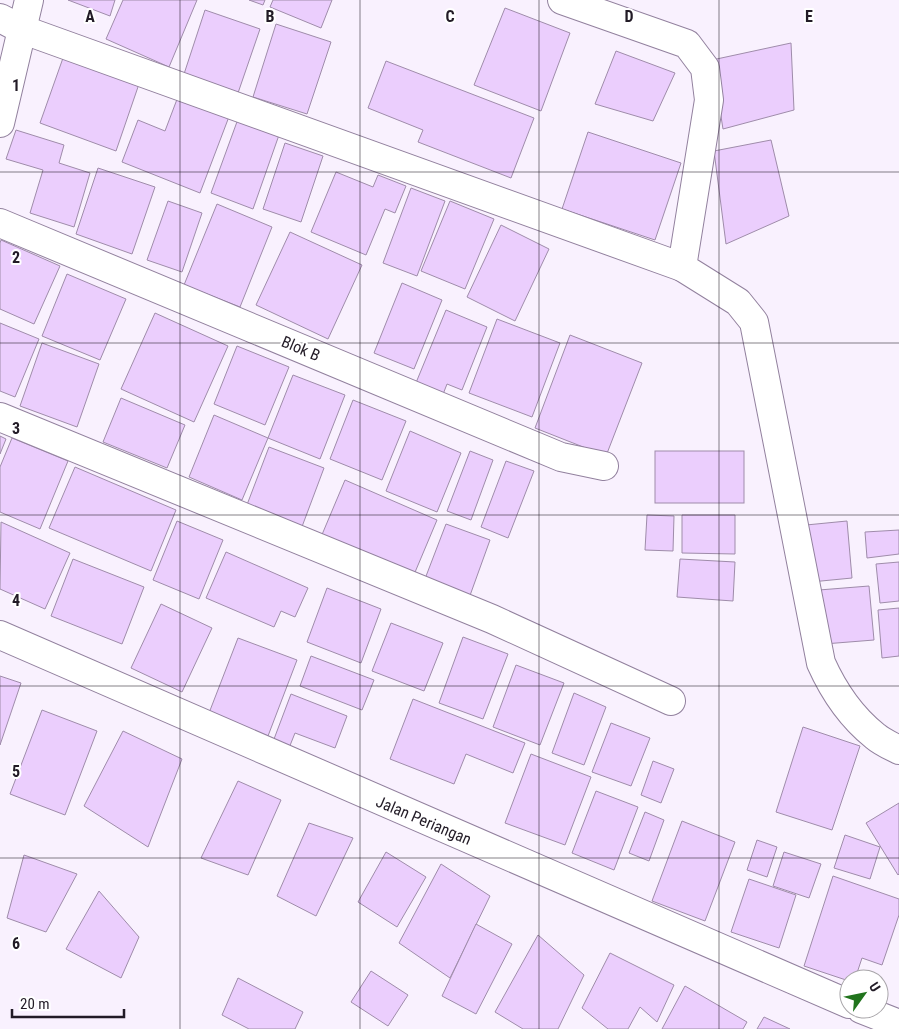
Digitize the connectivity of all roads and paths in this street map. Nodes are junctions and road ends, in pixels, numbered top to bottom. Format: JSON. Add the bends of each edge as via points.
{"nodes":[{"id":1,"x":28,"y":0,"type":"edge"},
{"id":2,"x":562,"y":0,"type":"edge"},
{"id":3,"x":10,"y":23,"type":"edge"},
{"id":4,"x":0,"y":123,"type":"edge"},
{"id":5,"x":0,"y":223,"type":"edge"},
{"id":6,"x":682,"y":267,"type":"junction"},
{"id":7,"x":0,"y":417,"type":"edge"},
{"id":8,"x":604,"y":466,"type":"dead end"},
{"id":9,"x":0,"y":635,"type":"edge"},
{"id":10,"x":671,"y":701,"type":"dead end"},
{"id":11,"x":899,"y":750,"type":"edge"},
{"id":12,"x":839,"y":1000,"type":"edge"},
{"id":13,"x":881,"y":1019,"type":"edge"},
{"id":14,"x":893,"y":1025,"type":"edge"}],
"edges":[{"from":1,"to":3,"type":"street"},
{"from":2,"to":6,"type":"street","via":[[687,44],[705,68],[709,100]]},
{"from":3,"to":4,"type":"street"},
{"from":3,"to":6,"type":"street"},
{"from":5,"to":8,"type":"street","name":"Blok B","via":[[561,457]]},
{"from":6,"to":11,"type":"street","via":[[738,302],[754,322],[821,663],[833,689],[852,715],[876,738]]},
{"from":7,"to":10,"type":"street","via":[[492,619]]},
{"from":9,"to":12,"type":"street","name":"Jalan Periangan"},
{"from":13,"to":14,"type":"street"}]}
